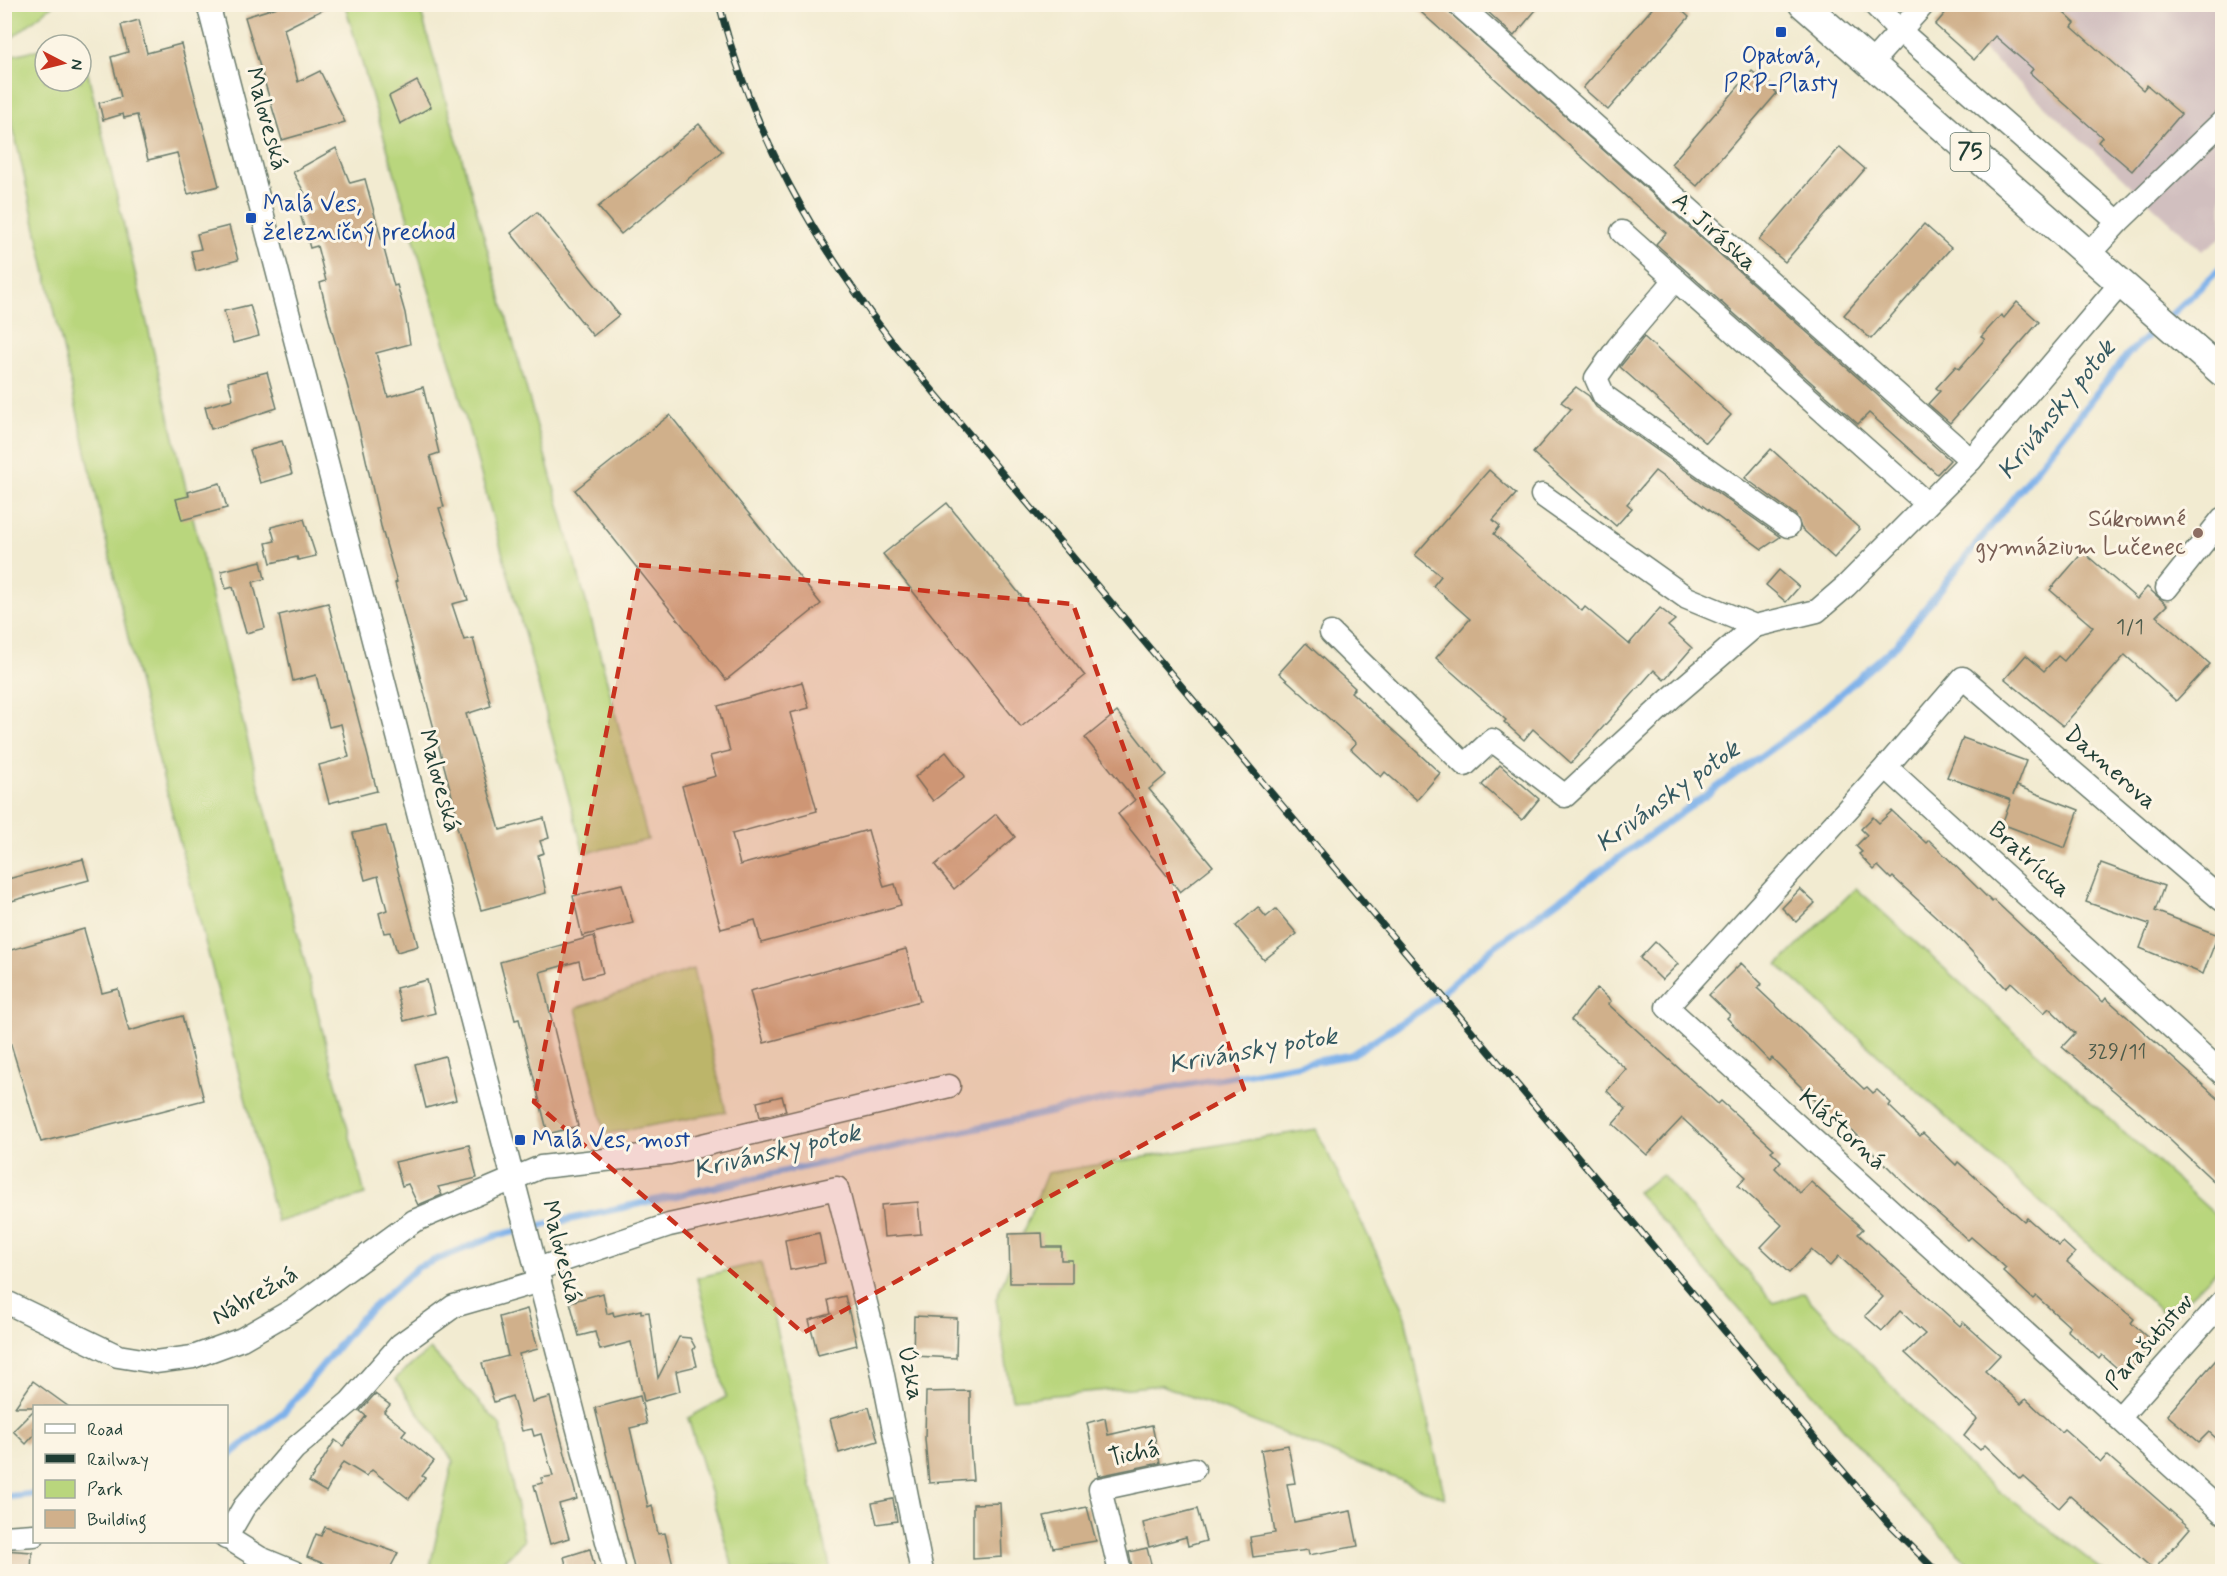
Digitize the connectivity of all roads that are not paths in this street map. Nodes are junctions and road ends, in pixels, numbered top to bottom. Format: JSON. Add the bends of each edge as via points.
{"nodes":[{"id":1,"x":208,"y":4,"type":"edge"},
{"id":2,"x":1458,"y":4,"type":"edge"},
{"id":3,"x":1803,"y":4,"type":"edge"},
{"id":4,"x":1874,"y":4,"type":"edge"},
{"id":5,"x":1924,"y":4,"type":"edge"},
{"id":6,"x":1900,"y":31,"type":"junction"},
{"id":7,"x":1870,"y":64,"type":"junction"},
{"id":8,"x":2223,"y":122,"type":"edge"},
{"id":9,"x":2118,"y":222,"type":"junction"},
{"id":10,"x":1622,"y":232,"type":"dead end"},
{"id":11,"x":2088,"y":255,"type":"junction"},
{"id":12,"x":1676,"y":280,"type":"junction"},
{"id":13,"x":2130,"y":290,"type":"junction"},
{"id":14,"x":2223,"y":372,"type":"edge"},
{"id":15,"x":1971,"y":460,"type":"junction"},
{"id":16,"x":1542,"y":495,"type":"dead end"},
{"id":17,"x":1926,"y":503,"type":"junction"},
{"id":18,"x":2223,"y":519,"type":"edge"},
{"id":19,"x":1788,"y":526,"type":"dead end"},
{"id":20,"x":2167,"y":588,"type":"dead end"},
{"id":21,"x":1755,"y":626,"type":"junction"},
{"id":22,"x":1330,"y":633,"type":"dead end"},
{"id":23,"x":1886,"y":767,"type":"junction"},
{"id":24,"x":2223,"y":900,"type":"edge"},
{"id":25,"x":2223,"y":1073,"type":"edge"},
{"id":26,"x":949,"y":1086,"type":"dead end"},
{"id":27,"x":516,"y":1183,"type":"junction"},
{"id":28,"x":537,"y":1268,"type":"junction"},
{"id":29,"x":4,"y":1301,"type":"edge"},
{"id":30,"x":2223,"y":1302,"type":"edge"},
{"id":31,"x":2119,"y":1418,"type":"junction"},
{"id":32,"x":1194,"y":1469,"type":"dead end"},
{"id":33,"x":2223,"y":1512,"type":"edge"},
{"id":34,"x":33,"y":1535,"type":"edge"},
{"id":35,"x":228,"y":1536,"type":"edge"},
{"id":36,"x":4,"y":1537,"type":"edge"},
{"id":37,"x":228,"y":1539,"type":"edge"},
{"id":38,"x":294,"y":1572,"type":"edge"},
{"id":39,"x":615,"y":1572,"type":"edge"},
{"id":40,"x":922,"y":1572,"type":"edge"},
{"id":41,"x":1120,"y":1572,"type":"edge"}],
"edges":[{"from":1,"to":27,"type":"street","name":"Maloveská"},
{"from":2,"to":15,"type":"street","name":"A. Jiráska"},
{"from":3,"to":7,"type":"main road","number":"75"},
{"from":4,"to":6,"type":"street"},
{"from":5,"to":6,"type":"street"},
{"from":6,"to":7,"type":"street"},
{"from":6,"to":9,"type":"street"},
{"from":7,"to":11,"type":"main road","number":"75"},
{"from":8,"to":9,"type":"street"},
{"from":9,"to":11,"type":"street"},
{"from":10,"to":12,"type":"street"},
{"from":11,"to":13,"type":"main road","number":"75"},
{"from":12,"to":17,"type":"street"},
{"from":12,"to":19,"type":"street","via":[[1596,378],[1604,396]]},
{"from":13,"to":14,"type":"main road","number":"75"},
{"from":13,"to":15,"type":"street"},
{"from":15,"to":17,"type":"street"},
{"from":16,"to":21,"type":"street","via":[[1687,598]]},
{"from":17,"to":21,"type":"street","via":[[1817,611]]},
{"from":18,"to":20,"type":"street"},
{"from":21,"to":22,"type":"street","via":[[1565,796],[1492,740],[1466,765]]},
{"from":23,"to":24,"type":"street","name":"Daxnerova","via":[[1963,678]]},
{"from":23,"to":25,"type":"street","name":"Bratrícka"},
{"from":23,"to":31,"type":"street","name":"Kláštorná","via":[[1667,1007]]},
{"from":26,"to":27,"type":"street","name":"Nábrežná","via":[[669,1153],[541,1167]]},
{"from":27,"to":28,"type":"street","name":"Maloveská"},
{"from":27,"to":29,"type":"street","name":"Nábrežná","via":[[414,1221],[294,1309],[242,1339],[193,1357],[155,1362],[118,1356]]},
{"from":28,"to":35,"type":"street","via":[[454,1306],[400,1345],[350,1402],[294,1449],[244,1507]]},
{"from":28,"to":39,"type":"street","name":"Maloveská"},
{"from":28,"to":40,"type":"street","name":"Úzka","via":[[669,1225],[837,1188],[879,1355]]},
{"from":30,"to":31,"type":"street","name":"Parašutistov"},
{"from":31,"to":33,"type":"street","name":"Kláštorná"},
{"from":32,"to":41,"type":"street","name":"Tichá","via":[[1100,1489]]},
{"from":34,"to":36,"type":"street"},
{"from":37,"to":38,"type":"street"}]}
